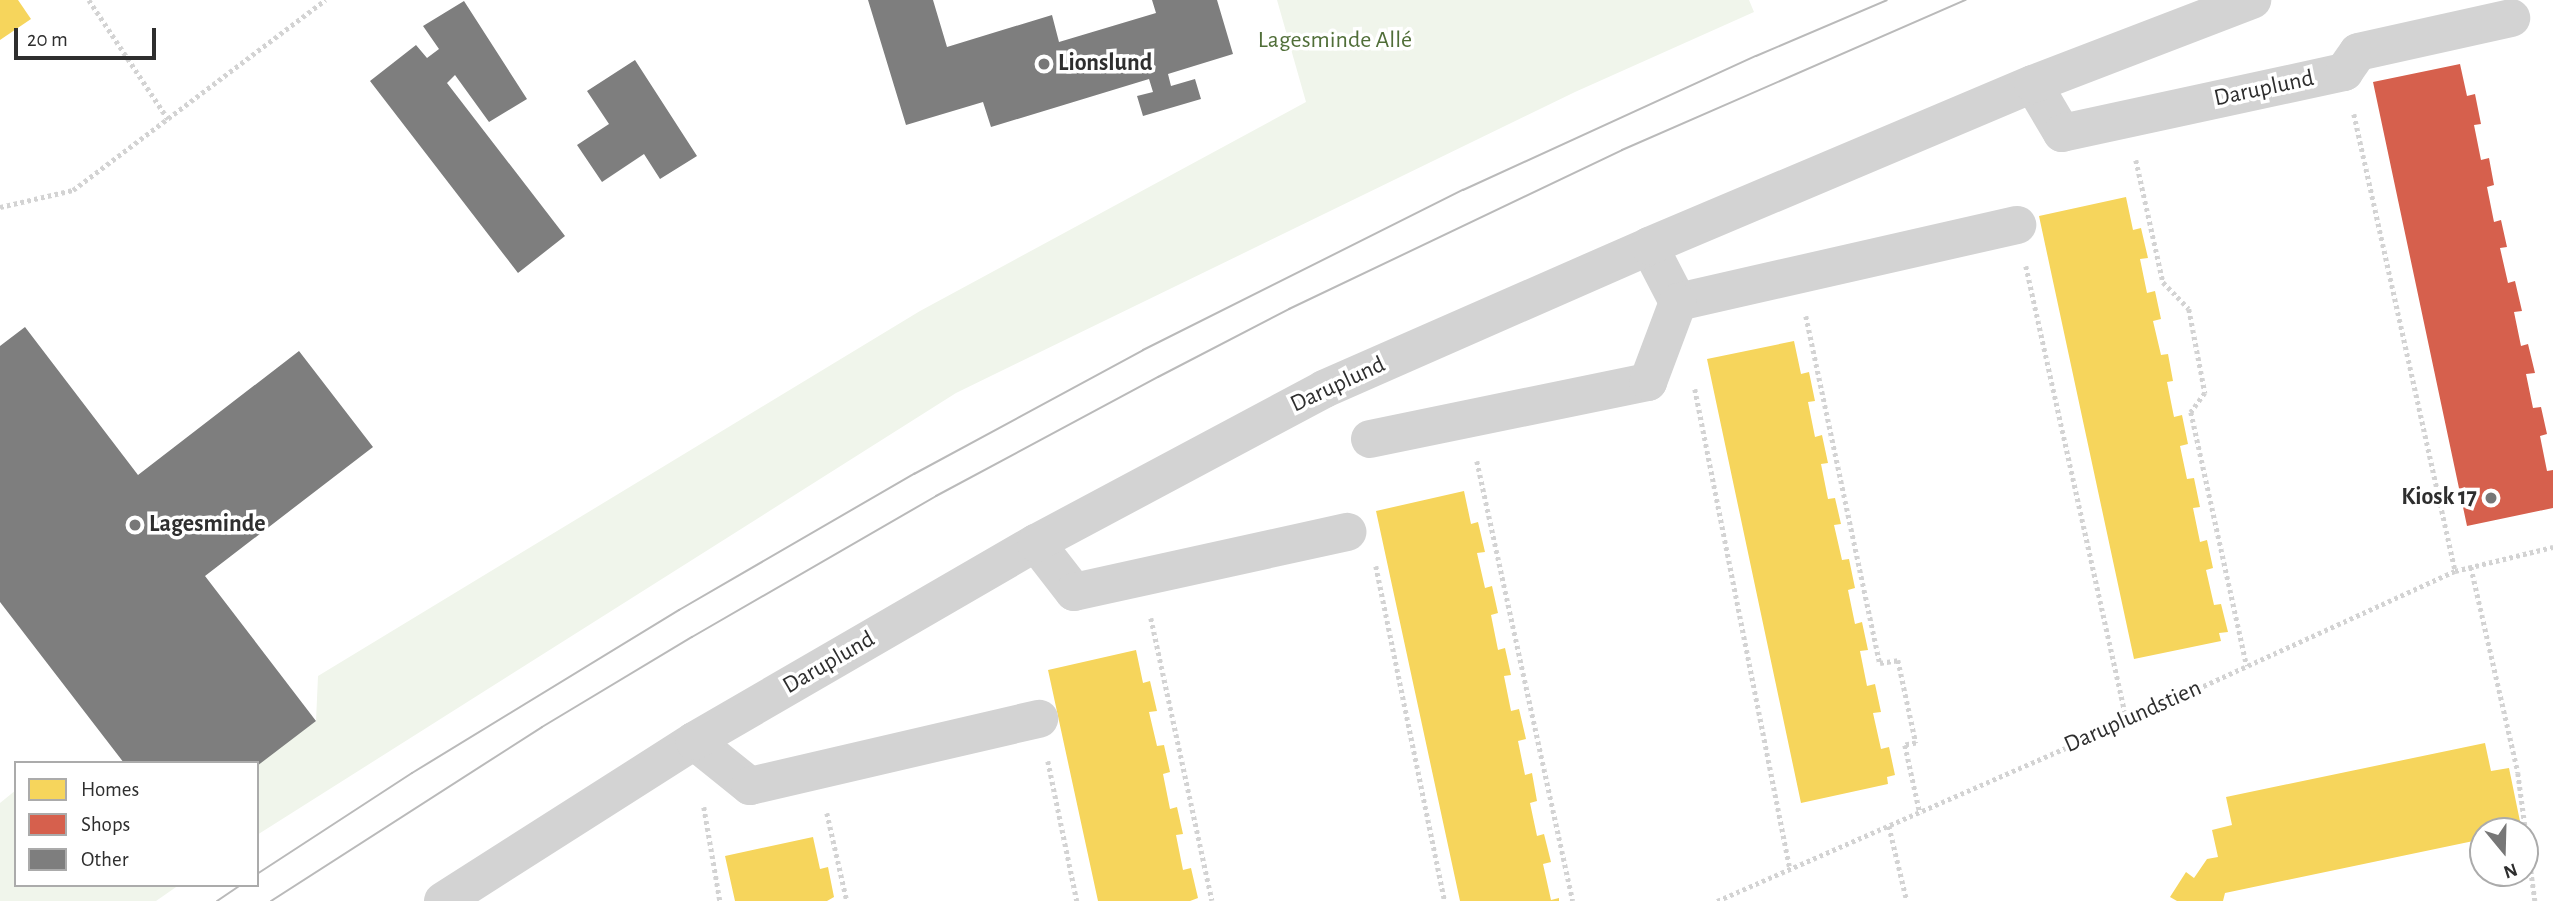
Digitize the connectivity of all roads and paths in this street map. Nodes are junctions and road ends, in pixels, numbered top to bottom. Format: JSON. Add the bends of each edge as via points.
{"nodes":[{"id":1,"x":89,"y":0,"type":"edge"},
{"id":2,"x":325,"y":0,"type":"edge"},
{"id":3,"x":2252,"y":0,"type":"edge"},
{"id":4,"x":2511,"y":18,"type":"dead end"},
{"id":5,"x":2344,"y":72,"type":"junction"},
{"id":6,"x":2033,"y":84,"type":"junction"},
{"id":7,"x":168,"y":119,"type":"junction"},
{"id":8,"x":2127,"y":119,"type":"junction"},
{"id":9,"x":0,"y":207,"type":"edge"},
{"id":10,"x":2017,"y":225,"type":"joint"},
{"id":11,"x":1649,"y":246,"type":"junction"},
{"id":12,"x":1798,"y":275,"type":"junction"},
{"id":13,"x":1678,"y":302,"type":"junction"},
{"id":14,"x":1658,"y":355,"type":"junction"},
{"id":15,"x":1468,"y":419,"type":"junction"},
{"id":16,"x":1370,"y":439,"type":"dead end"},
{"id":17,"x":1348,"y":532,"type":"joint"},
{"id":18,"x":1036,"y":543,"type":"junction"},
{"id":19,"x":2553,"y":547,"type":"edge"},
{"id":20,"x":2471,"y":567,"type":"junction"},
{"id":21,"x":2455,"y":571,"type":"junction"},
{"id":22,"x":1142,"y":576,"type":"junction"},
{"id":23,"x":2247,"y":666,"type":"junction"},
{"id":24,"x":1039,"y":719,"type":"joint"},
{"id":25,"x":2127,"y":720,"type":"junction"},
{"id":26,"x":694,"y":741,"type":"junction"},
{"id":27,"x":818,"y":771,"type":"junction"},
{"id":28,"x":1920,"y":813,"type":"junction"},
{"id":29,"x":1889,"y":826,"type":"junction"},
{"id":30,"x":1790,"y":868,"type":"junction"},
{"id":31,"x":443,"y":901,"type":"edge"},
{"id":32,"x":718,"y":901,"type":"edge"},
{"id":33,"x":847,"y":901,"type":"edge"},
{"id":34,"x":1077,"y":901,"type":"edge"},
{"id":35,"x":1212,"y":901,"type":"edge"},
{"id":36,"x":1445,"y":901,"type":"edge"},
{"id":37,"x":1573,"y":901,"type":"edge"},
{"id":38,"x":1717,"y":901,"type":"edge"},
{"id":39,"x":1907,"y":901,"type":"edge"},
{"id":40,"x":2535,"y":901,"type":"edge"}],
"edges":[{"from":1,"to":7,"type":"path"},
{"from":2,"to":7,"type":"path"},
{"from":3,"to":6,"type":"street","name":"Daruplund"},
{"from":4,"to":5,"type":"street","name":"Daruplund","via":[[2358,52]]},
{"from":5,"to":8,"type":"street","name":"Daruplund"},
{"from":5,"to":21,"type":"path"},
{"from":6,"to":8,"type":"street","name":"Daruplund","via":[[2062,133]]},
{"from":6,"to":11,"type":"street","name":"Daruplund"},
{"from":7,"to":9,"type":"path","via":[[73,190]]},
{"from":8,"to":23,"type":"path","via":[[2163,282],[2189,309],[2205,393],[2191,412]]},
{"from":10,"to":12,"type":"street"},
{"from":10,"to":25,"type":"path"},
{"from":11,"to":13,"type":"street"},
{"from":11,"to":18,"type":"street","name":"Daruplund","via":[[1324,389]]},
{"from":12,"to":13,"type":"street"},
{"from":12,"to":28,"type":"path","via":[[1881,663],[1898,660],[1916,743],[1905,745]]},
{"from":13,"to":14,"type":"street"},
{"from":14,"to":15,"type":"street","via":[[1648,382]]},
{"from":14,"to":30,"type":"path","via":[[1694,385]]},
{"from":15,"to":16,"type":"street"},
{"from":15,"to":37,"type":"path"},
{"from":17,"to":22,"type":"street"},
{"from":17,"to":36,"type":"path","via":[[1366,517]]},
{"from":18,"to":22,"type":"street","via":[[1074,592]]},
{"from":18,"to":26,"type":"street","name":"Daruplund"},
{"from":19,"to":20,"type":"path","name":"Daruplundstien"},
{"from":20,"to":21,"type":"path","name":"Daruplundstien"},
{"from":20,"to":40,"type":"path","via":[[2518,773]]},
{"from":21,"to":23,"type":"path","name":"Daruplundstien"},
{"from":22,"to":35,"type":"path"},
{"from":23,"to":25,"type":"path","name":"Daruplundstien"},
{"from":24,"to":27,"type":"street"},
{"from":24,"to":34,"type":"path"},
{"from":25,"to":28,"type":"path","name":"Daruplundstien"},
{"from":26,"to":27,"type":"street","via":[[750,786]]},
{"from":26,"to":31,"type":"street","name":"Daruplund"},
{"from":26,"to":32,"type":"path"},
{"from":27,"to":33,"type":"path"},
{"from":28,"to":29,"type":"path","name":"Daruplundstien"},
{"from":29,"to":30,"type":"path","name":"Daruplundstien"},
{"from":29,"to":39,"type":"path"},
{"from":30,"to":38,"type":"path","name":"Daruplundstien"}]}
